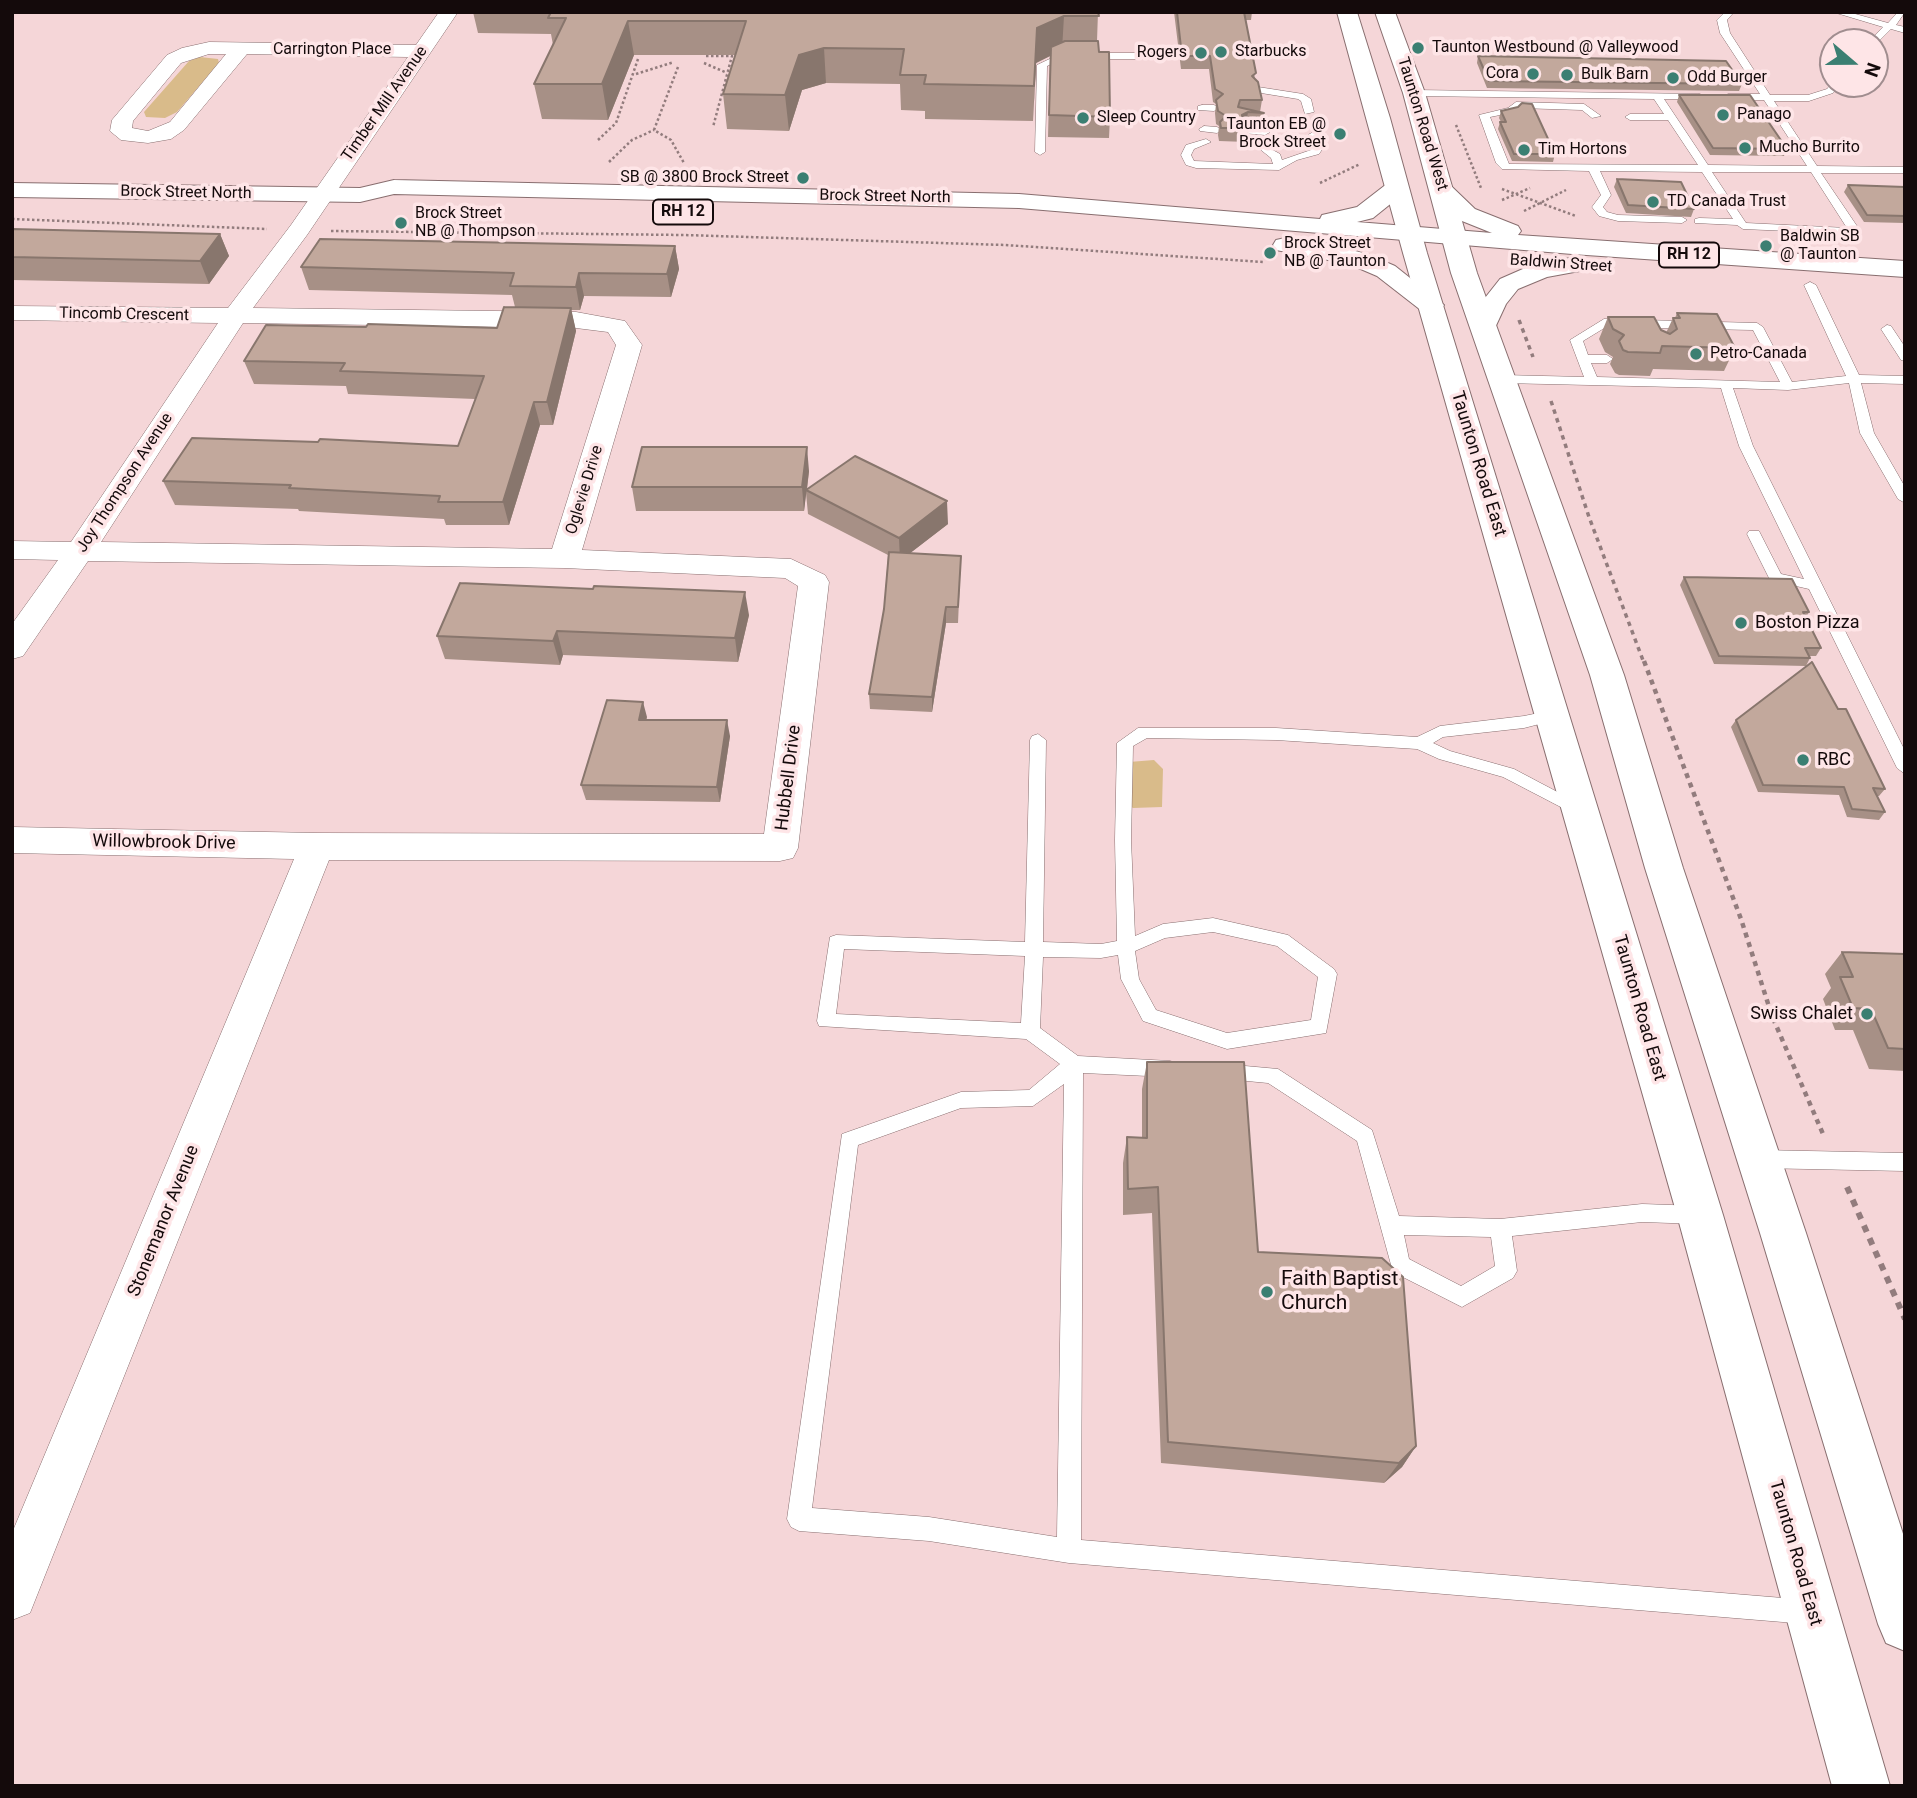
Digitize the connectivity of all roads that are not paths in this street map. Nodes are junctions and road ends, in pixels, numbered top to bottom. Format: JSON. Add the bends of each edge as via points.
{"nodes":[{"id":1,"x":449,"y":12,"type":"edge"},
{"id":2,"x":1347,"y":12,"type":"edge"},
{"id":3,"x":1385,"y":12,"type":"edge"},
{"id":4,"x":1730,"y":12,"type":"edge"},
{"id":5,"x":1838,"y":12,"type":"edge"},
{"id":6,"x":1903,"y":12,"type":"edge"},
{"id":7,"x":1889,"y":26,"type":"junction"},
{"id":8,"x":1905,"y":30,"type":"edge"},
{"id":9,"x":241,"y":49,"type":"junction"},
{"id":10,"x":422,"y":51,"type":"junction"},
{"id":11,"x":1155,"y":57,"type":"dead end"},
{"id":12,"x":1258,"y":90,"type":"edge"},
{"id":13,"x":1414,"y":93,"type":"junction"},
{"id":14,"x":1819,"y":94,"type":"edge"},
{"id":15,"x":1657,"y":96,"type":"junction"},
{"id":16,"x":1767,"y":98,"type":"junction"},
{"id":17,"x":1309,"y":112,"type":"dead end"},
{"id":18,"x":1203,"y":113,"type":"dead end"},
{"id":19,"x":1214,"y":113,"type":"edge"},
{"id":20,"x":1596,"y":116,"type":"dead end"},
{"id":21,"x":1630,"y":117,"type":"dead end"},
{"id":22,"x":1669,"y":117,"type":"junction"},
{"id":23,"x":1204,"y":130,"type":"dead end"},
{"id":24,"x":1217,"y":130,"type":"edge"},
{"id":25,"x":1246,"y":131,"type":"edge"},
{"id":26,"x":1265,"y":132,"type":"edge"},
{"id":27,"x":1313,"y":135,"type":"dead end"},
{"id":28,"x":1206,"y":142,"type":"dead end"},
{"id":29,"x":1266,"y":144,"type":"dead end"},
{"id":30,"x":1040,"y":152,"type":"dead end"},
{"id":31,"x":1279,"y":166,"type":"junction"},
{"id":32,"x":1593,"y":168,"type":"junction"},
{"id":33,"x":1704,"y":169,"type":"junction"},
{"id":34,"x":1816,"y":169,"type":"junction"},
{"id":35,"x":1905,"y":170,"type":"edge"},
{"id":36,"x":1396,"y":188,"type":"junction"},
{"id":37,"x":12,"y":190,"type":"edge"},
{"id":38,"x":1442,"y":190,"type":"junction"},
{"id":39,"x":321,"y":195,"type":"junction"},
{"id":40,"x":360,"y":195,"type":"junction"},
{"id":41,"x":1682,"y":220,"type":"edge"},
{"id":42,"x":1699,"y":220,"type":"dead end"},
{"id":43,"x":1740,"y":222,"type":"junction"},
{"id":44,"x":1306,"y":224,"type":"junction"},
{"id":45,"x":299,"y":230,"type":"joint"},
{"id":46,"x":1217,"y":235,"type":"junction"},
{"id":47,"x":1412,"y":243,"type":"junction"},
{"id":48,"x":1458,"y":247,"type":"junction"},
{"id":49,"x":1574,"y":256,"type":"junction"},
{"id":50,"x":1905,"y":269,"type":"edge"},
{"id":51,"x":1810,"y":285,"type":"junction"},
{"id":52,"x":1905,"y":291,"type":"edge"},
{"id":53,"x":1431,"y":305,"type":"junction"},
{"id":54,"x":12,"y":313,"type":"edge"},
{"id":55,"x":235,"y":316,"type":"junction"},
{"id":56,"x":1647,"y":324,"type":"junction"},
{"id":57,"x":1484,"y":326,"type":"junction"},
{"id":58,"x":1887,"y":330,"type":"dead end"},
{"id":59,"x":1655,"y":342,"type":"edge"},
{"id":60,"x":1905,"y":357,"type":"edge"},
{"id":61,"x":1583,"y":359,"type":"junction"},
{"id":62,"x":1607,"y":359,"type":"dead end"},
{"id":63,"x":1669,"y":370,"type":"edge"},
{"id":64,"x":1522,"y":379,"type":"junction"},
{"id":65,"x":1854,"y":379,"type":"junction"},
{"id":66,"x":1905,"y":380,"type":"edge"},
{"id":67,"x":1592,"y":382,"type":"junction"},
{"id":68,"x":1675,"y":383,"type":"junction"},
{"id":69,"x":1726,"y":385,"type":"junction"},
{"id":70,"x":1788,"y":386,"type":"junction"},
{"id":71,"x":1905,"y":499,"type":"edge"},
{"id":72,"x":1754,"y":534,"type":"dead end"},
{"id":73,"x":12,"y":550,"type":"edge"},
{"id":74,"x":80,"y":551,"type":"junction"},
{"id":75,"x":564,"y":559,"type":"junction"},
{"id":76,"x":1816,"y":586,"type":"junction"},
{"id":77,"x":12,"y":648,"type":"edge"},
{"id":78,"x":1553,"y":715,"type":"junction"},
{"id":79,"x":1038,"y":740,"type":"dead end"},
{"id":80,"x":1419,"y":743,"type":"junction"},
{"id":81,"x":1905,"y":768,"type":"edge"},
{"id":82,"x":1581,"y":811,"type":"junction"},
{"id":83,"x":12,"y":840,"type":"edge"},
{"id":84,"x":317,"y":846,"type":"junction"},
{"id":85,"x":1126,"y":947,"type":"junction"},
{"id":86,"x":1034,"y":949,"type":"junction"},
{"id":87,"x":1030,"y":1031,"type":"junction"},
{"id":88,"x":1074,"y":1064,"type":"junction"},
{"id":89,"x":1759,"y":1159,"type":"junction"},
{"id":90,"x":1905,"y":1162,"type":"edge"},
{"id":91,"x":1700,"y":1215,"type":"junction"},
{"id":92,"x":1391,"y":1225,"type":"junction"},
{"id":93,"x":1500,"y":1228,"type":"junction"},
{"id":94,"x":1069,"y":1551,"type":"junction"},
{"id":95,"x":12,"y":1595,"type":"edge"},
{"id":96,"x":1812,"y":1612,"type":"junction"},
{"id":97,"x":1905,"y":1625,"type":"edge"},
{"id":98,"x":1861,"y":1786,"type":"edge"}],
"edges":[{"from":1,"to":10,"type":"street","name":"Timber Mill Avenue"},
{"from":2,"to":36,"type":"main road"},
{"from":3,"to":13,"type":"main road","name":"Taunton Road West"},
{"from":4,"to":16,"type":"lane","via":[[1722,20],[1725,33]]},
{"from":5,"to":7,"type":"lane"},
{"from":6,"to":7,"type":"lane"},
{"from":7,"to":8,"type":"lane"},
{"from":9,"to":9,"type":"street","name":"Carrington Place","via":[[209,48],[174,59],[123,120],[121,131],[148,137],[177,125]]},
{"from":9,"to":10,"type":"street","name":"Carrington Place"},
{"from":10,"to":39,"type":"street","name":"Timber Mill Avenue"},
{"from":11,"to":30,"type":"lane","via":[[1062,56],[1042,65]]},
{"from":12,"to":17,"type":"lane","via":[[1300,96],[1306,99]]},
{"from":13,"to":15,"type":"lane"},
{"from":13,"to":38,"type":"main road","name":"Taunton Road West"},
{"from":14,"to":16,"type":"lane"},
{"from":15,"to":16,"type":"lane"},
{"from":15,"to":22,"type":"lane"},
{"from":16,"to":34,"type":"lane"},
{"from":18,"to":19,"type":"lane"},
{"from":20,"to":32,"type":"lane","via":[[1584,107],[1516,105],[1484,115],[1500,163],[1506,167]]},
{"from":21,"to":22,"type":"lane"},
{"from":22,"to":33,"type":"lane"},
{"from":23,"to":24,"type":"lane"},
{"from":25,"to":26,"type":"lane"},
{"from":27,"to":31,"type":"lane","via":[[1315,152]]},
{"from":28,"to":31,"type":"lane","via":[[1190,147],[1186,155],[1190,163]]},
{"from":29,"to":31,"type":"lane"},
{"from":32,"to":33,"type":"lane"},
{"from":32,"to":41,"type":"lane","via":[[1606,195],[1597,207],[1603,214]]},
{"from":33,"to":34,"type":"lane"},
{"from":33,"to":43,"type":"lane"},
{"from":34,"to":35,"type":"lane"},
{"from":34,"to":43,"type":"lane","via":[[1855,232],[1743,226]]},
{"from":36,"to":44,"type":"main road","via":[[1365,213]]},
{"from":36,"to":47,"type":"main road"},
{"from":37,"to":39,"type":"main road","name":"Brock Street North","number":"RH 12"},
{"from":38,"to":48,"type":"main road","name":"Taunton Road West"},
{"from":38,"to":49,"type":"main road","via":[[1466,214]]},
{"from":39,"to":40,"type":"main road","name":"Brock Street North","number":"RH 12"},
{"from":39,"to":45,"type":"street","name":"Timber Mill Avenue"},
{"from":40,"to":44,"type":"main road","name":"Brock Street North","number":"RH 12","via":[[394,187],[1019,201]]},
{"from":40,"to":46,"type":"main road","name":"Brock Street North","number":"RH 12","via":[[383,206],[1007,219]]},
{"from":42,"to":43,"type":"lane"},
{"from":44,"to":47,"type":"main road","name":"Brock Street North","number":"RH 12"},
{"from":45,"to":55,"type":"street","name":"Joy Thompson Avenue"},
{"from":46,"to":47,"type":"main road","name":"Baldwin Street","number":"RH 12"},
{"from":46,"to":53,"type":"main road","via":[[1358,259],[1386,271]]},
{"from":47,"to":48,"type":"main road","name":"Baldwin Street","number":"RH 12"},
{"from":47,"to":53,"type":"main road","name":"Taunton Road East"},
{"from":48,"to":49,"type":"main road","name":"Baldwin Street","number":"RH 12"},
{"from":48,"to":57,"type":"main road"},
{"from":49,"to":50,"type":"main road","name":"Baldwin Street","number":"RH 12"},
{"from":49,"to":51,"type":"main road","name":"Baldwin Street","number":"RH 12"},
{"from":49,"to":57,"type":"main road","via":[[1508,285]]},
{"from":51,"to":52,"type":"main road","name":"Baldwin Street","number":"RH 12"},
{"from":51,"to":65,"type":"lane"},
{"from":53,"to":78,"type":"main road","name":"Taunton Road East"},
{"from":54,"to":55,"type":"street","name":"Tincomb Crescent"},
{"from":55,"to":74,"type":"street","name":"Joy Thompson Avenue"},
{"from":55,"to":75,"type":"street","name":"Oglevie Drive","via":[[576,320],[617,327],[629,345]]},
{"from":56,"to":59,"type":"lane"},
{"from":56,"to":61,"type":"lane","via":[[1604,323],[1576,340]]},
{"from":56,"to":70,"type":"lane","via":[[1757,327]]},
{"from":57,"to":64,"type":"main road"},
{"from":58,"to":60,"type":"lane"},
{"from":61,"to":62,"type":"lane"},
{"from":61,"to":67,"type":"lane"},
{"from":63,"to":68,"type":"lane"},
{"from":64,"to":67,"type":"lane"},
{"from":64,"to":89,"type":"main road","via":[[1664,868]]},
{"from":65,"to":66,"type":"lane"},
{"from":65,"to":70,"type":"lane"},
{"from":65,"to":71,"type":"lane","via":[[1867,433]]},
{"from":67,"to":68,"type":"lane"},
{"from":68,"to":69,"type":"lane"},
{"from":69,"to":70,"type":"lane"},
{"from":69,"to":76,"type":"lane","via":[[1746,446]]},
{"from":72,"to":76,"type":"lane","via":[[1775,577]]},
{"from":73,"to":74,"type":"street"},
{"from":74,"to":75,"type":"street","name":"Oglevie Drive"},
{"from":74,"to":77,"type":"street","name":"Joy Thompson Avenue"},
{"from":75,"to":84,"type":"street","name":"Hubbell Drive","via":[[791,569],[814,582],[780,848]]},
{"from":76,"to":81,"type":"lane"},
{"from":78,"to":80,"type":"lane","via":[[1440,732]]},
{"from":78,"to":82,"type":"main road","name":"Taunton Road East"},
{"from":79,"to":86,"type":"lane"},
{"from":80,"to":82,"type":"lane","via":[[1508,773]]},
{"from":80,"to":85,"type":"lane","via":[[1144,732],[1125,743]]},
{"from":82,"to":91,"type":"main road","name":"Taunton Road East"},
{"from":83,"to":84,"type":"street","name":"Willowbrook Drive"},
{"from":84,"to":95,"type":"street","name":"Stonemanor Avenue"},
{"from":85,"to":85,"type":"lane","via":[[1130,979],[1150,1016],[1227,1041],[1319,1027],[1328,974],[1282,940],[1213,925],[1163,931]]},
{"from":85,"to":86,"type":"lane"},
{"from":86,"to":87,"type":"lane"},
{"from":86,"to":87,"type":"lane","via":[[836,942],[826,1021]]},
{"from":87,"to":88,"type":"lane"},
{"from":88,"to":92,"type":"lane","via":[[1271,1075],[1365,1136]]},
{"from":88,"to":94,"type":"lane"},
{"from":88,"to":94,"type":"lane","via":[[1033,1098],[961,1100],[849,1140],[799,1518],[929,1529]]},
{"from":89,"to":90,"type":"lane"},
{"from":89,"to":97,"type":"main road"},
{"from":91,"to":93,"type":"lane","via":[[1642,1213]]},
{"from":91,"to":96,"type":"main road","name":"Taunton Road East"},
{"from":92,"to":93,"type":"lane"},
{"from":92,"to":93,"type":"lane","via":[[1400,1265],[1462,1297],[1506,1271]]},
{"from":94,"to":96,"type":"lane"},
{"from":96,"to":98,"type":"main road","name":"Taunton Road East"}]}
